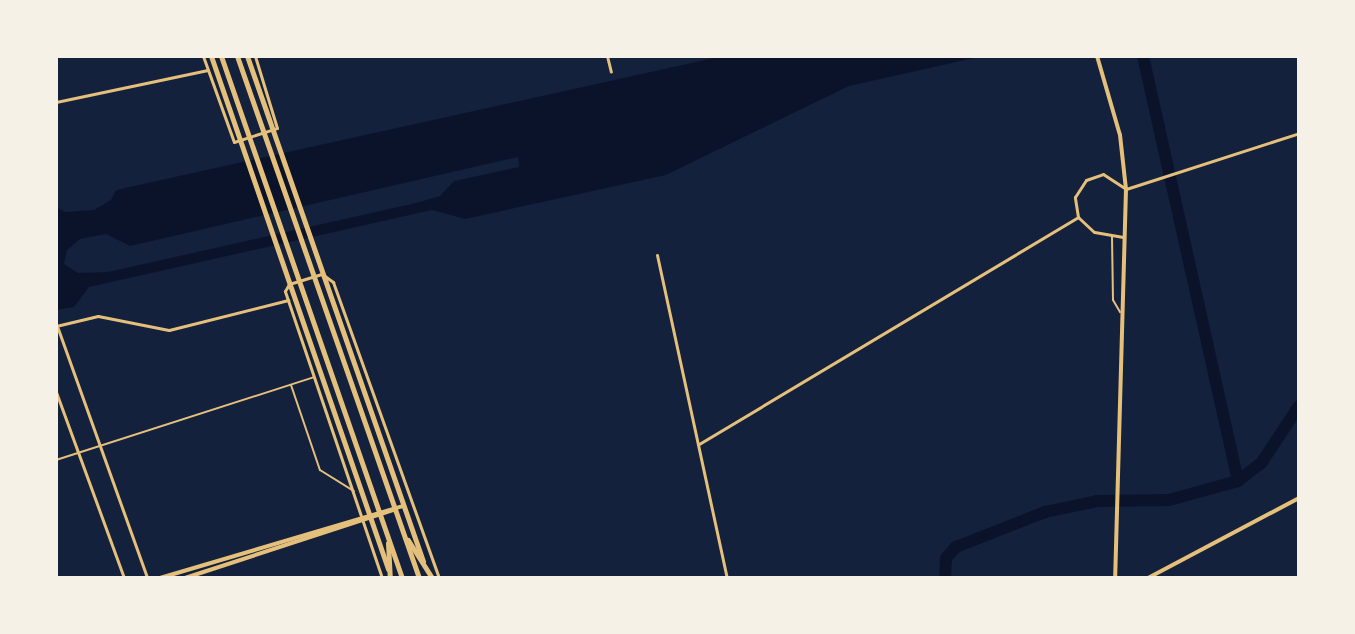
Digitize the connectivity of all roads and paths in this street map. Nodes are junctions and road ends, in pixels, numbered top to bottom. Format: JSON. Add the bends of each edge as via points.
{"nodes":[{"id":1,"x":203,"y":56,"type":"edge"},
{"id":2,"x":211,"y":56,"type":"edge"},
{"id":3,"x":221,"y":56,"type":"edge"},
{"id":4,"x":237,"y":56,"type":"edge"},
{"id":5,"x":247,"y":56,"type":"edge"},
{"id":6,"x":255,"y":56,"type":"edge"},
{"id":7,"x":607,"y":56,"type":"edge"},
{"id":8,"x":1097,"y":56,"type":"edge"},
{"id":9,"x":208,"y":70,"type":"junction"},
{"id":10,"x":611,"y":72,"type":"dead end"},
{"id":11,"x":56,"y":102,"type":"edge"},
{"id":12,"x":1299,"y":133,"type":"edge"},
{"id":13,"x":1126,"y":189,"type":"junction"},
{"id":14,"x":1078,"y":217,"type":"junction"},
{"id":15,"x":1112,"y":236,"type":"junction"},
{"id":16,"x":1126,"y":237,"type":"junction"},
{"id":17,"x":657,"y":255,"type":"dead end"},
{"id":18,"x":288,"y":300,"type":"junction"},
{"id":19,"x":1125,"y":317,"type":"junction"},
{"id":20,"x":56,"y":326,"type":"edge"},
{"id":21,"x":315,"y":377,"type":"junction"},
{"id":22,"x":291,"y":384,"type":"junction"},
{"id":23,"x":56,"y":392,"type":"edge"},
{"id":24,"x":699,"y":444,"type":"junction"},
{"id":25,"x":99,"y":446,"type":"junction"},
{"id":26,"x":79,"y":453,"type":"junction"},
{"id":27,"x":56,"y":460,"type":"edge"},
{"id":28,"x":354,"y":491,"type":"junction"},
{"id":29,"x":1299,"y":498,"type":"edge"},
{"id":30,"x":403,"y":506,"type":"junction"},
{"id":31,"x":370,"y":512,"type":"junction"},
{"id":32,"x":362,"y":514,"type":"junction"},
{"id":33,"x":372,"y":519,"type":"junction"},
{"id":34,"x":365,"y":522,"type":"junction"},
{"id":35,"x":403,"y":532,"type":"junction"},
{"id":36,"x":388,"y":538,"type":"junction"},
{"id":37,"x":124,"y":578,"type":"edge"},
{"id":38,"x":147,"y":578,"type":"edge"},
{"id":39,"x":160,"y":578,"type":"edge"},
{"id":40,"x":185,"y":578,"type":"edge"},
{"id":41,"x":382,"y":578,"type":"edge"},
{"id":42,"x":391,"y":578,"type":"edge"},
{"id":43,"x":402,"y":578,"type":"edge"},
{"id":44,"x":419,"y":578,"type":"edge"},
{"id":45,"x":430,"y":578,"type":"edge"},
{"id":46,"x":439,"y":578,"type":"edge"},
{"id":47,"x":727,"y":578,"type":"edge"},
{"id":48,"x":1115,"y":578,"type":"edge"},
{"id":49,"x":1148,"y":578,"type":"edge"}],
"edges":[{"from":1,"to":9,"type":"street"},
{"from":2,"to":31,"type":"main road"},
{"from":3,"to":36,"type":"main road"},
{"from":4,"to":35,"type":"main road"},
{"from":5,"to":30,"type":"main road"},
{"from":6,"to":9,"type":"street","via":[[278,121],[271,132],[234,142]]},
{"from":7,"to":10,"type":"street"},
{"from":8,"to":13,"type":"street","via":[[1113,106]]},
{"from":9,"to":11,"type":"street"},
{"from":12,"to":13,"type":"street"},
{"from":13,"to":14,"type":"street","via":[[1103,174],[1086,180],[1075,197]]},
{"from":13,"to":16,"type":"street"},
{"from":14,"to":15,"type":"street","via":[[1094,232]]},
{"from":14,"to":24,"type":"street"},
{"from":15,"to":16,"type":"street"},
{"from":15,"to":19,"type":"lane","via":[[1113,300]]},
{"from":16,"to":19,"type":"street"},
{"from":17,"to":24,"type":"street"},
{"from":18,"to":20,"type":"street","via":[[169,330],[98,316]]},
{"from":18,"to":21,"type":"street"},
{"from":18,"to":46,"type":"street","via":[[289,284],[322,274],[333,282]]},
{"from":19,"to":48,"type":"street"},
{"from":20,"to":25,"type":"street"},
{"from":21,"to":22,"type":"lane"},
{"from":21,"to":28,"type":"street"},
{"from":22,"to":25,"type":"lane"},
{"from":22,"to":28,"type":"lane","via":[[320,470]]},
{"from":23,"to":26,"type":"street"},
{"from":24,"to":47,"type":"street"},
{"from":25,"to":26,"type":"lane"},
{"from":25,"to":38,"type":"street"},
{"from":26,"to":27,"type":"lane"},
{"from":26,"to":37,"type":"street"},
{"from":28,"to":32,"type":"street"},
{"from":29,"to":49,"type":"street"},
{"from":30,"to":31,"type":"street"},
{"from":30,"to":33,"type":"street"},
{"from":30,"to":45,"type":"main road"},
{"from":31,"to":32,"type":"street"},
{"from":31,"to":33,"type":"main road"},
{"from":32,"to":34,"type":"street"},
{"from":32,"to":39,"type":"street"},
{"from":33,"to":34,"type":"street"},
{"from":33,"to":42,"type":"main road"},
{"from":34,"to":40,"type":"street"},
{"from":34,"to":41,"type":"street"},
{"from":35,"to":44,"type":"main road"},
{"from":35,"to":45,"type":"main road"},
{"from":36,"to":42,"type":"main road"},
{"from":36,"to":43,"type":"main road"}]}
